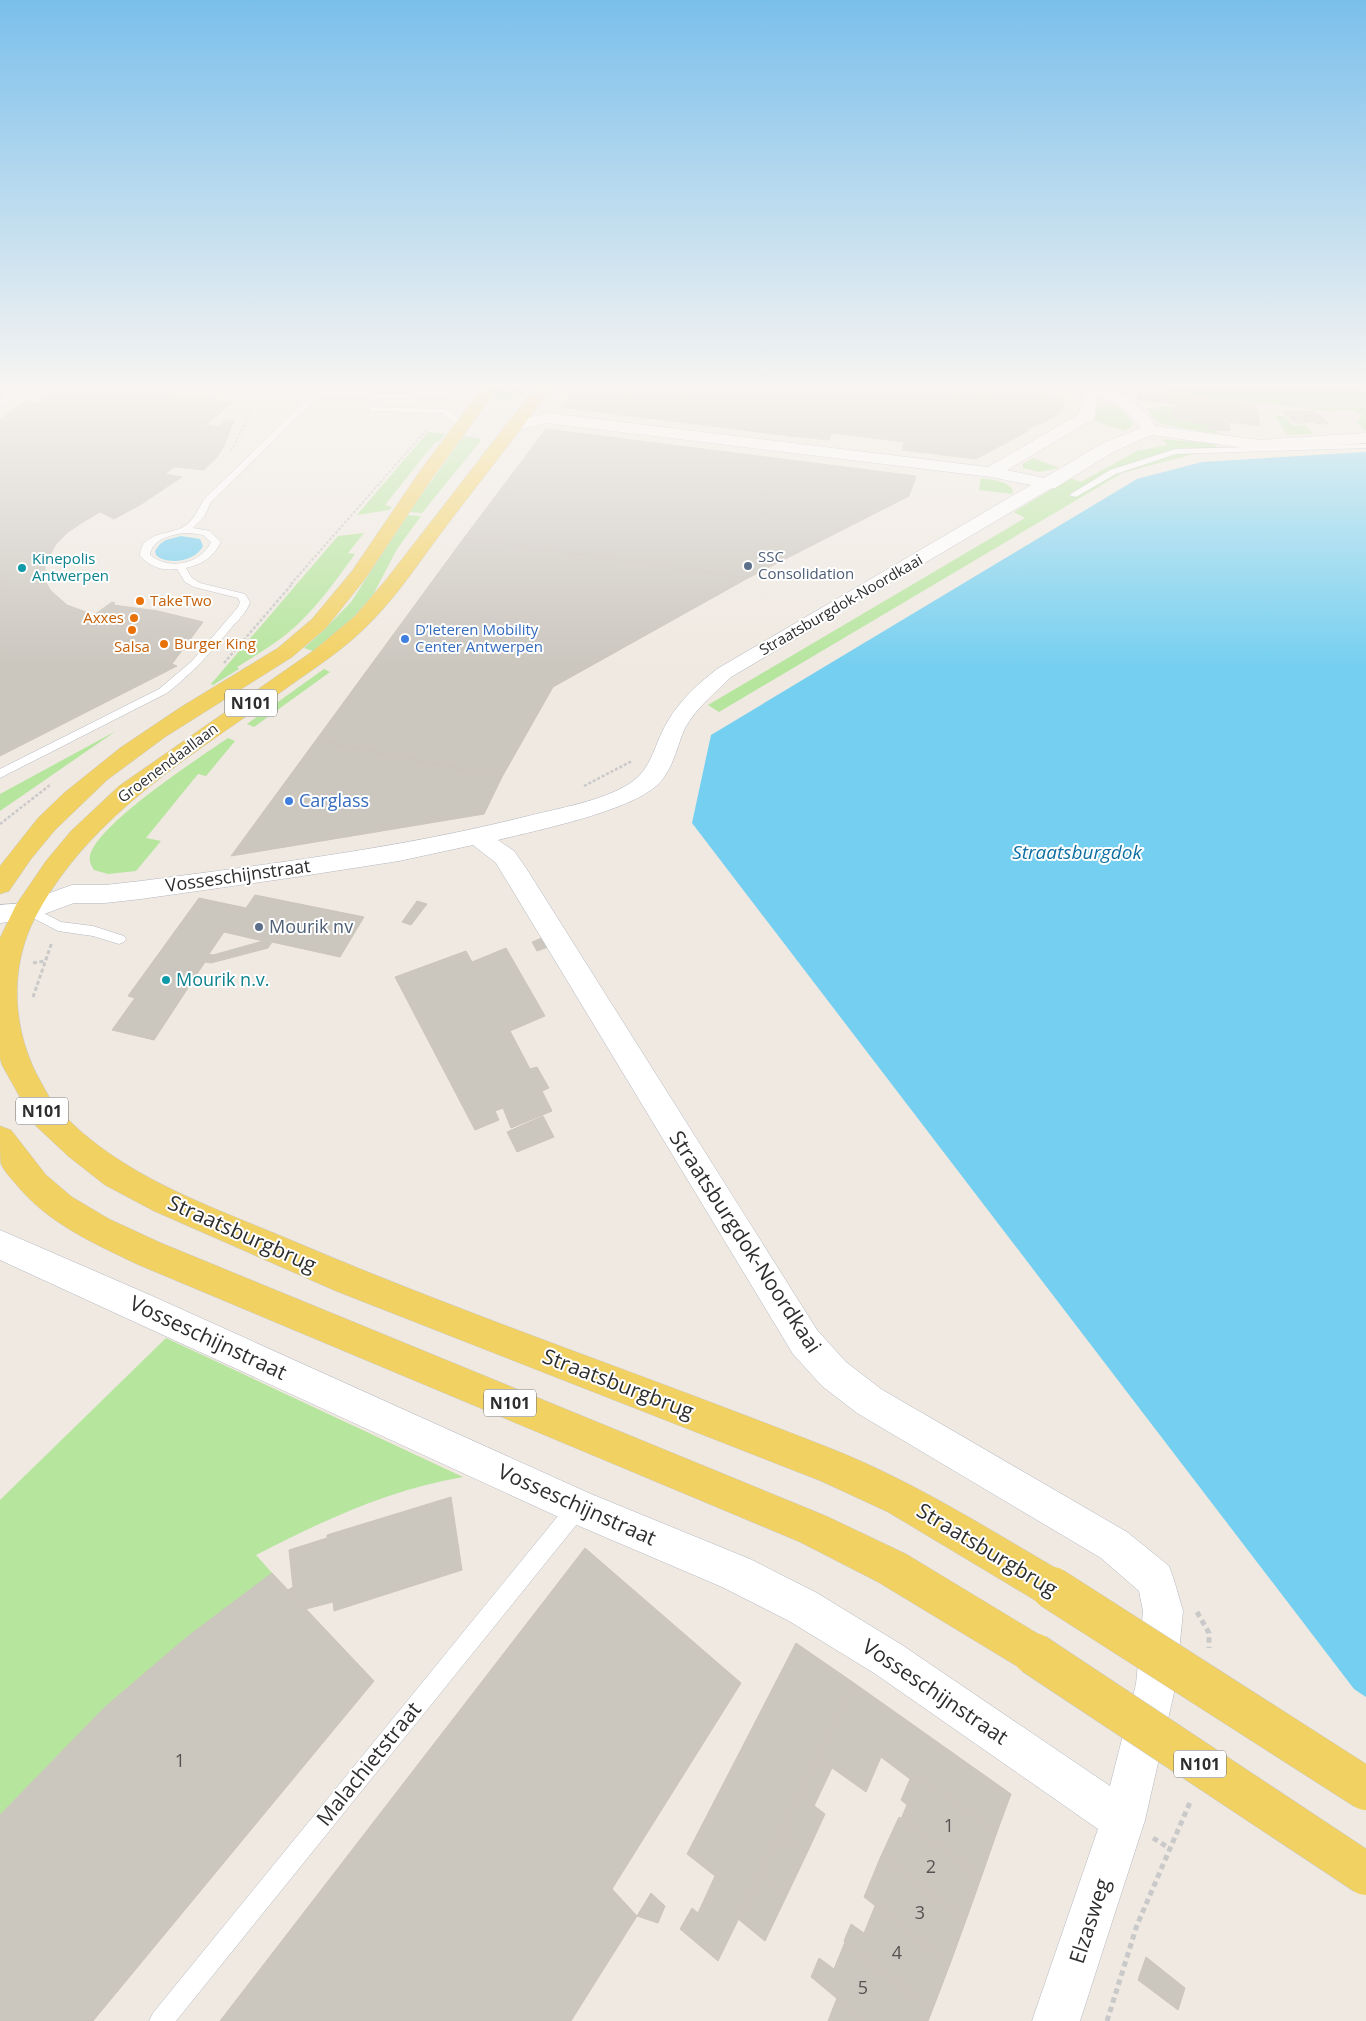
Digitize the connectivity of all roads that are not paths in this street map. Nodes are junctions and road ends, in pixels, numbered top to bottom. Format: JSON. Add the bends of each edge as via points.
{"nodes":[{"id":1,"x":231,"y":478,"type":"edge"},
{"id":2,"x":425,"y":478,"type":"edge"},
{"id":3,"x":473,"y":478,"type":"edge"},
{"id":4,"x":1022,"y":478,"type":"edge"},
{"id":5,"x":1058,"y":478,"type":"edge"},
{"id":6,"x":1102,"y":478,"type":"edge"},
{"id":7,"x":1049,"y":484,"type":"junction"},
{"id":8,"x":1073,"y":495,"type":"dead end"},
{"id":9,"x":185,"y":530,"type":"junction"},
{"id":10,"x":180,"y":566,"type":"junction"},
{"id":11,"x":664,"y":756,"type":"joint"},
{"id":12,"x":0,"y":774,"type":"edge"},
{"id":13,"x":478,"y":837,"type":"junction"},
{"id":14,"x":0,"y":885,"type":"edge"},
{"id":15,"x":12,"y":913,"type":"edge"},
{"id":16,"x":119,"y":939,"type":"dead end"},
{"id":17,"x":0,"y":1139,"type":"edge"},
{"id":18,"x":0,"y":1245,"type":"edge"},
{"id":19,"x":578,"y":1507,"type":"junction"},
{"id":20,"x":1366,"y":1789,"type":"edge"},
{"id":21,"x":1123,"y":1820,"type":"junction"},
{"id":22,"x":1366,"y":1874,"type":"edge"},
{"id":23,"x":161,"y":2021,"type":"edge"},
{"id":24,"x":1056,"y":2021,"type":"edge"}],
"edges":[{"from":1,"to":9,"type":"lane","via":[[207,501],[201,515]]},
{"from":2,"to":14,"type":"main road","name":"Groenendaallaan","number":"N101","via":[[349,590],[320,623],[286,651],[102,771],[33,838]]},
{"from":3,"to":15,"type":"main road","name":"Groenendaallaan","number":"N101","via":[[362,620],[320,655],[127,791],[80,837]]},
{"from":4,"to":7,"type":"street"},
{"from":5,"to":7,"type":"street","name":"Straatsburgdok-Noordkaai"},
{"from":6,"to":8,"type":"lane"},
{"from":7,"to":11,"type":"street","name":"Straatsburgdok-Noordkaai","via":[[724,673],[689,705],[674,729]]},
{"from":9,"to":10,"type":"lane","via":[[209,534],[216,542],[206,557]]},
{"from":9,"to":10,"type":"lane","via":[[158,538],[145,552],[153,564]]},
{"from":10,"to":12,"type":"lane","via":[[188,580],[197,585],[242,596],[245,602],[204,655],[163,691]]},
{"from":11,"to":13,"type":"street","name":"Vosseschijnstraat","via":[[657,773],[636,790]]},
{"from":13,"to":15,"type":"street","name":"Vosseschijnstraat","via":[[377,857],[171,886],[105,894],[72,894]]},
{"from":13,"to":21,"type":"street","name":"Straatsburgdok-Noordkaai","via":[[505,857],[517,874],[771,1289],[805,1342],[834,1374],[869,1400],[1114,1545],[1155,1580],[1163,1611],[1156,1684]]},
{"from":15,"to":16,"type":"lane","via":[[33,913],[58,926]]},
{"from":15,"to":20,"type":"main road","name":"Straatsburgbrug","number":"N101","bridge":true,"via":[[3,986],[8,1035],[16,1065],[46,1117],[116,1174],[157,1197],[348,1280],[830,1466],[901,1499],[1052,1588]]},
{"from":17,"to":22,"type":"main road","number":"N101","bridge":true,"via":[[49,1198],[92,1227],[813,1529],[892,1568],[1034,1654]]},
{"from":18,"to":19,"type":"street","name":"Vosseschijnstraat"},
{"from":19,"to":21,"type":"street","name":"Vosseschijnstraat","via":[[736,1573],[803,1607],[888,1659]]},
{"from":19,"to":23,"type":"lane","name":"Malachietstraat"},
{"from":21,"to":24,"type":"street","name":"Elzasweg"}]}
